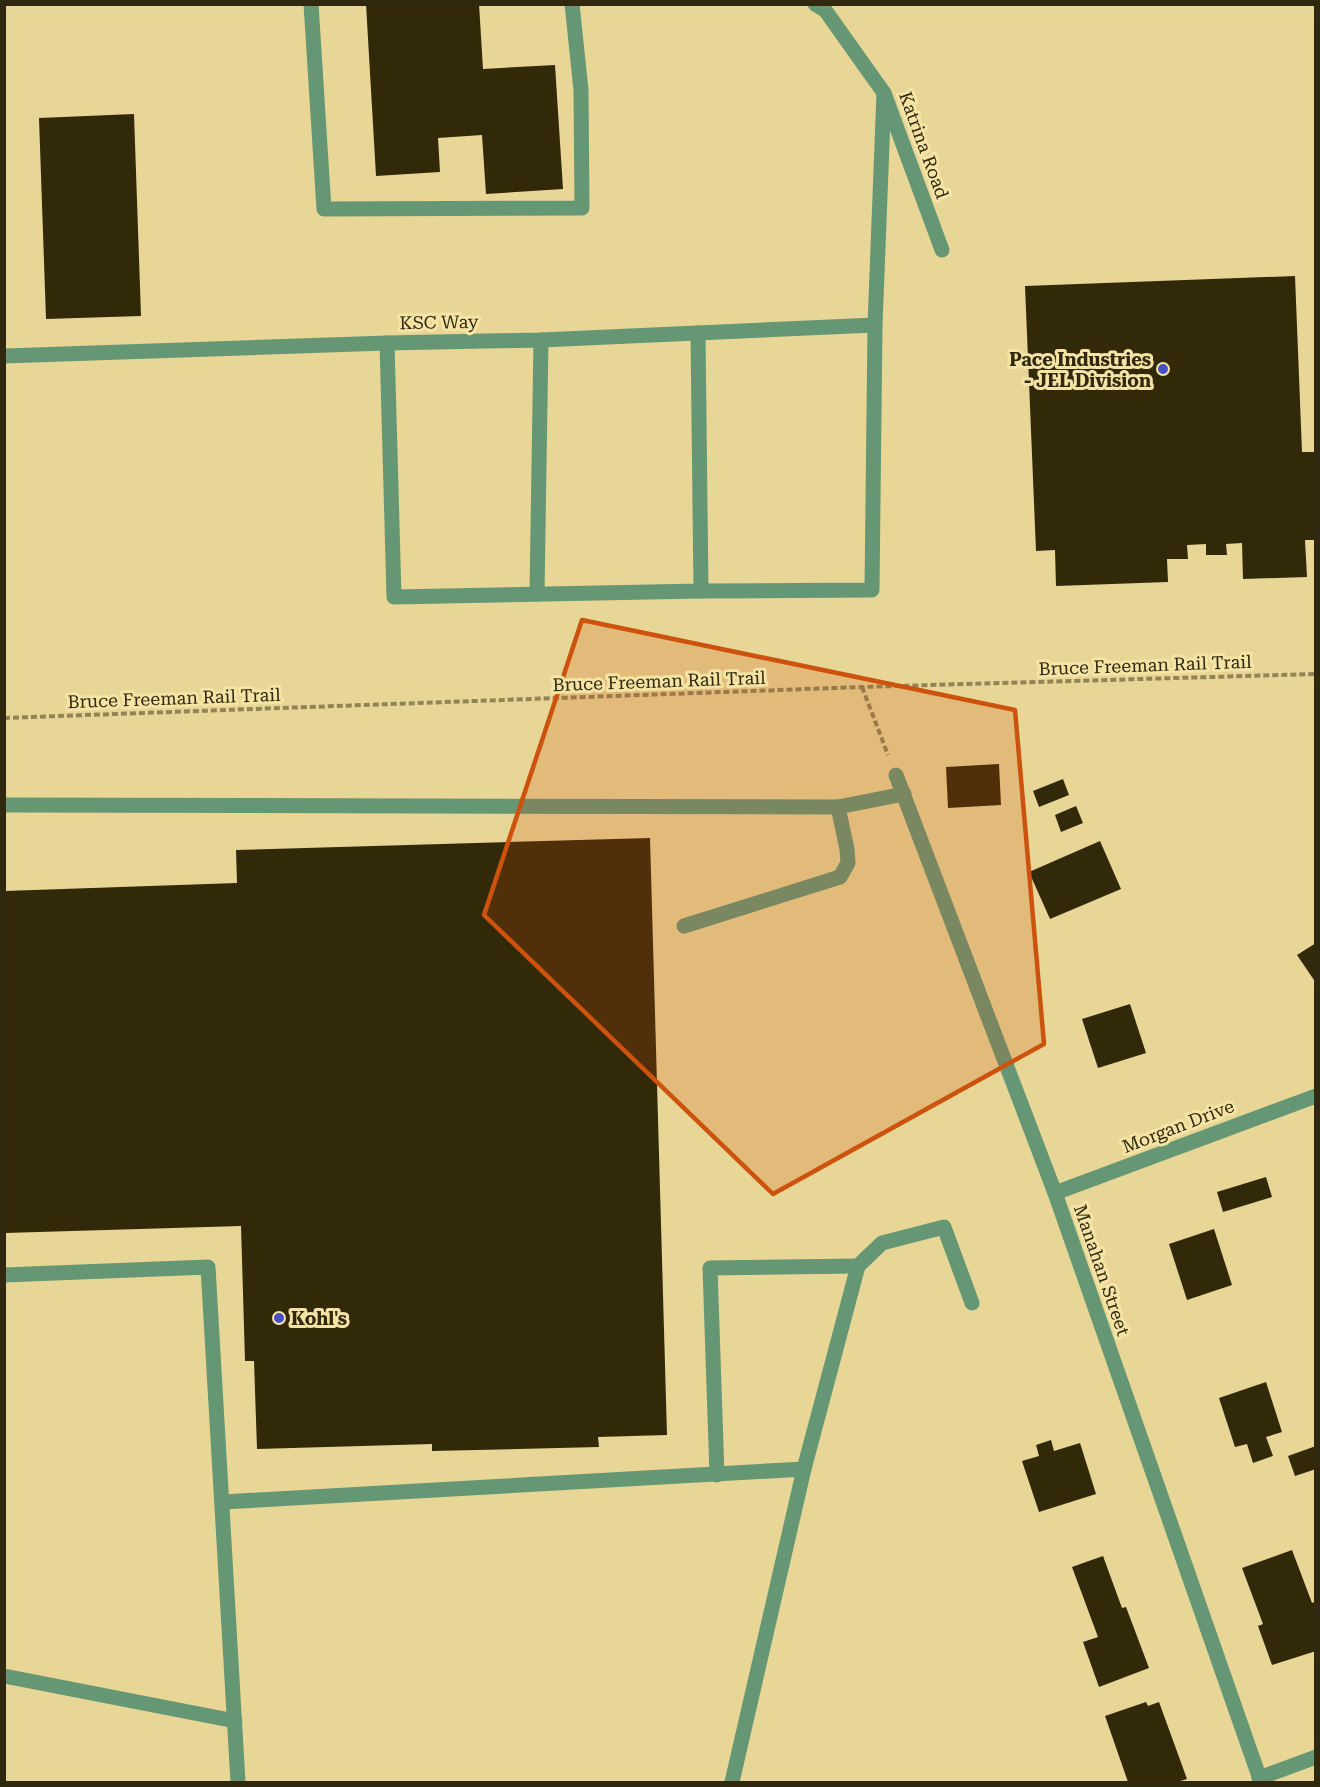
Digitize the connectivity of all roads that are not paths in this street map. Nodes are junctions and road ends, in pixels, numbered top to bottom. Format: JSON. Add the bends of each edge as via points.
{"nodes":[{"id":1,"x":311,"y":4,"type":"edge"},
{"id":2,"x":572,"y":4,"type":"edge"},
{"id":3,"x":815,"y":4,"type":"edge"},
{"id":4,"x":884,"y":93,"type":"junction"},
{"id":5,"x":942,"y":250,"type":"dead end"},
{"id":6,"x":875,"y":325,"type":"junction"},
{"id":7,"x":698,"y":333,"type":"junction"},
{"id":8,"x":541,"y":340,"type":"junction"},
{"id":9,"x":387,"y":343,"type":"junction"},
{"id":10,"x":4,"y":356,"type":"edge"},
{"id":11,"x":700,"y":591,"type":"junction"},
{"id":12,"x":537,"y":594,"type":"junction"},
{"id":13,"x":896,"y":775,"type":"road end"},
{"id":14,"x":904,"y":794,"type":"junction"},
{"id":15,"x":4,"y":805,"type":"edge"},
{"id":16,"x":838,"y":807,"type":"junction"},
{"id":17,"x":684,"y":926,"type":"dead end"},
{"id":18,"x":1316,"y":1096,"type":"edge"},
{"id":19,"x":1055,"y":1193,"type":"junction"},
{"id":20,"x":858,"y":1266,"type":"junction"},
{"id":21,"x":4,"y":1275,"type":"edge"},
{"id":22,"x":972,"y":1303,"type":"dead end"},
{"id":23,"x":804,"y":1469,"type":"junction"},
{"id":24,"x":717,"y":1475,"type":"junction"},
{"id":25,"x":223,"y":1502,"type":"junction"},
{"id":26,"x":4,"y":1676,"type":"edge"},
{"id":27,"x":235,"y":1721,"type":"junction"},
{"id":28,"x":1316,"y":1757,"type":"edge"},
{"id":29,"x":1260,"y":1780,"type":"edge"},
{"id":30,"x":238,"y":1782,"type":"edge"},
{"id":31,"x":732,"y":1782,"type":"edge"}],
"edges":[{"from":1,"to":2,"type":"street","via":[[324,208],[582,208],[581,90]]},
{"from":3,"to":4,"type":"street","name":"Katrina Road","via":[[825,10]]},
{"from":4,"to":5,"type":"street","name":"Katrina Road"},
{"from":4,"to":6,"type":"street"},
{"from":6,"to":7,"type":"street","name":"KSC Way"},
{"from":6,"to":11,"type":"street","via":[[872,590]]},
{"from":7,"to":8,"type":"street","name":"KSC Way"},
{"from":7,"to":11,"type":"street"},
{"from":8,"to":9,"type":"street","name":"KSC Way"},
{"from":8,"to":12,"type":"street"},
{"from":9,"to":10,"type":"street","name":"KSC Way"},
{"from":9,"to":12,"type":"street","via":[[394,597]]},
{"from":11,"to":12,"type":"street"},
{"from":13,"to":14,"type":"street","name":"Manahan Street"},
{"from":14,"to":16,"type":"street"},
{"from":14,"to":19,"type":"street","name":"Manahan Street"},
{"from":15,"to":16,"type":"street"},
{"from":16,"to":17,"type":"street","via":[[848,863],[840,877]]},
{"from":18,"to":19,"type":"street","name":"Morgan Drive"},
{"from":19,"to":29,"type":"street","name":"Manahan Street"},
{"from":20,"to":22,"type":"street","via":[[882,1243],[944,1227]]},
{"from":20,"to":23,"type":"street"},
{"from":20,"to":24,"type":"street","via":[[710,1268]]},
{"from":21,"to":25,"type":"street","via":[[208,1267]]},
{"from":23,"to":24,"type":"street"},
{"from":23,"to":31,"type":"street"},
{"from":24,"to":25,"type":"street"},
{"from":25,"to":27,"type":"street"},
{"from":26,"to":27,"type":"street"},
{"from":27,"to":30,"type":"street"},
{"from":28,"to":29,"type":"street"}]}
